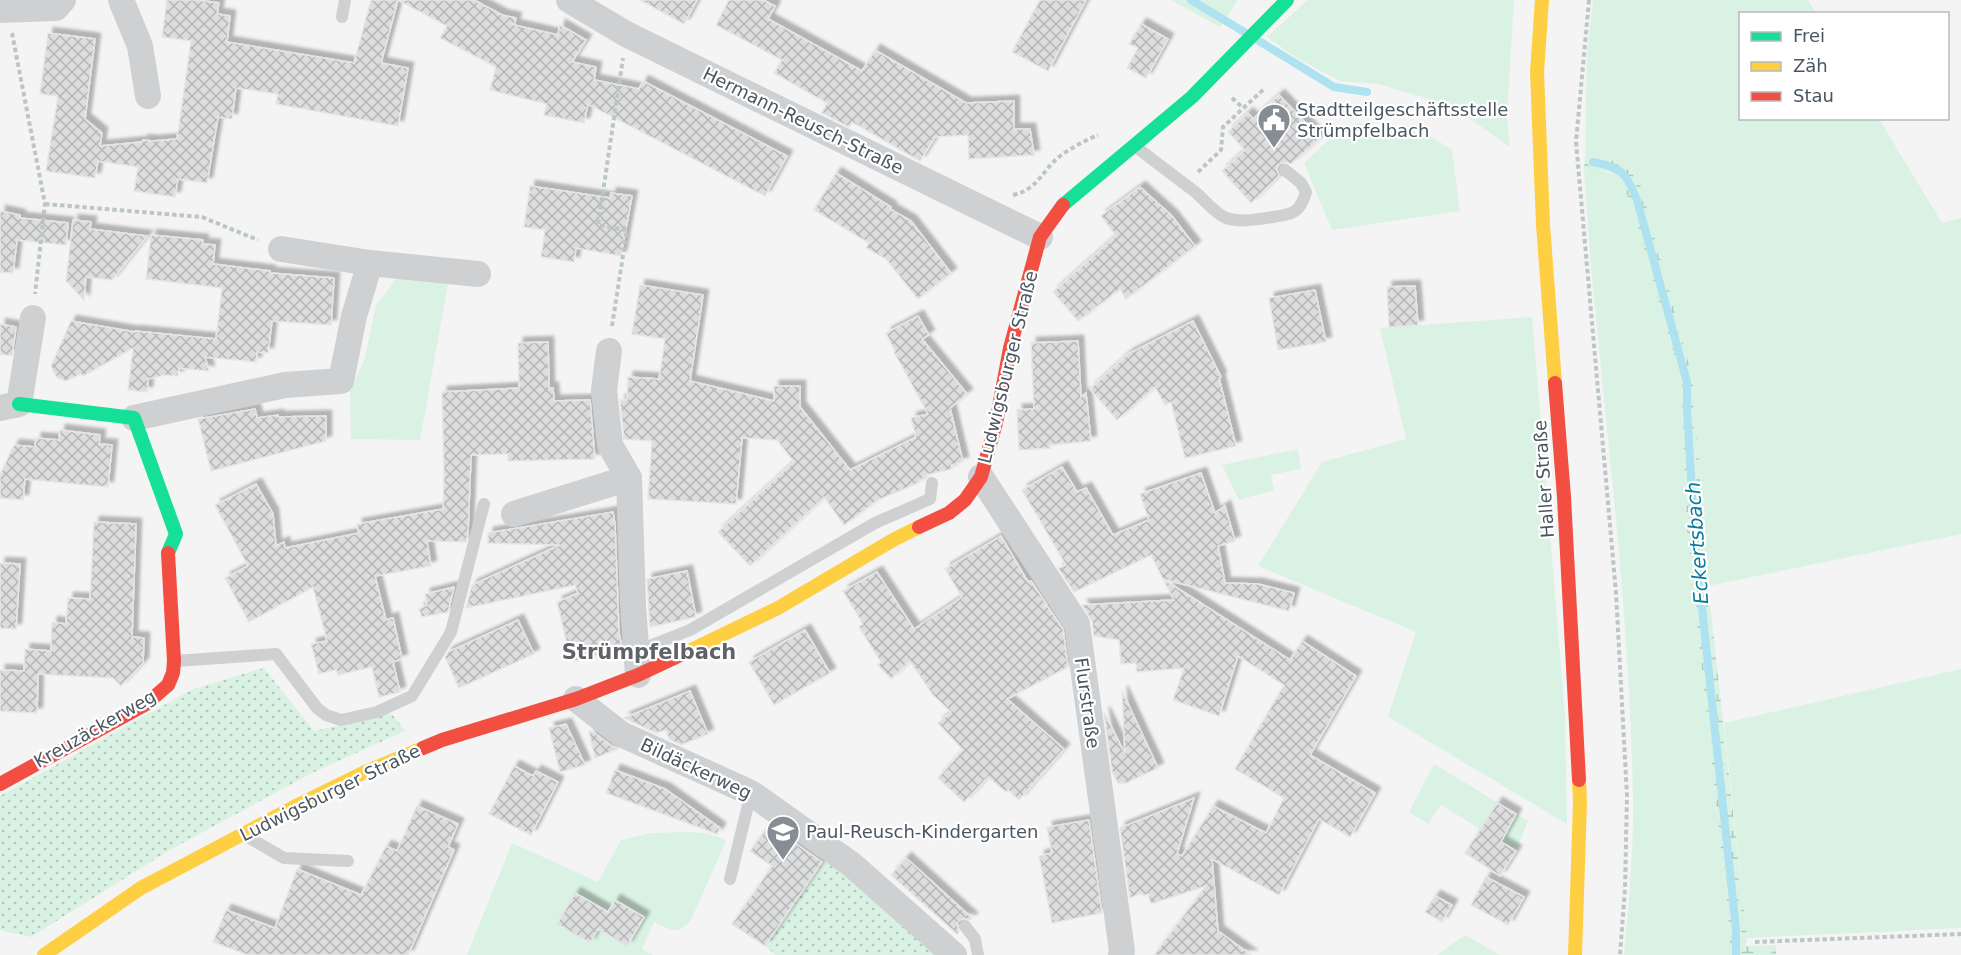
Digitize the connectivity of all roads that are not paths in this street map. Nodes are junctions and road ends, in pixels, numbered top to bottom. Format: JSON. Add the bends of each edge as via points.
{"nodes":[{"id":1,"x":63,"y":0,"type":"edge"},
{"id":2,"x":120,"y":0,"type":"edge"},
{"id":3,"x":345,"y":0,"type":"edge"},
{"id":4,"x":570,"y":0,"type":"edge"},
{"id":5,"x":1287,"y":0,"type":"edge"},
{"id":6,"x":1542,"y":0,"type":"edge"},
{"id":7,"x":4,"y":11,"type":"edge"},
{"id":8,"x":342,"y":17,"type":"dead end"},
{"id":9,"x":148,"y":96,"type":"dead end"},
{"id":10,"x":1134,"y":145,"type":"junction"},
{"id":11,"x":1286,"y":170,"type":"dead end"},
{"id":12,"x":1040,"y":237,"type":"junction"},
{"id":13,"x":281,"y":249,"type":"road end"},
{"id":14,"x":370,"y":262,"type":"junction"},
{"id":15,"x":478,"y":274,"type":"dead end"},
{"id":16,"x":33,"y":318,"type":"road end"},
{"id":17,"x":609,"y":351,"type":"road end"},
{"id":18,"x":10,"y":406,"type":"edge"},
{"id":19,"x":134,"y":418,"type":"junction"},
{"id":20,"x":981,"y":477,"type":"junction"},
{"id":21,"x":629,"y":478,"type":"junction"},
{"id":22,"x":932,"y":483,"type":"dead end"},
{"id":23,"x":484,"y":504,"type":"dead end"},
{"id":24,"x":514,"y":514,"type":"dead end"},
{"id":25,"x":174,"y":661,"type":"junction"},
{"id":26,"x":638,"y":663,"type":"junction"},
{"id":27,"x":576,"y":699,"type":"junction"},
{"id":28,"x":0,"y":784,"type":"edge"},
{"id":29,"x":751,"y":794,"type":"junction"},
{"id":30,"x":242,"y":834,"type":"junction"},
{"id":31,"x":348,"y":861,"type":"dead end"},
{"id":32,"x":730,"y":879,"type":"dead end"},
{"id":33,"x":965,"y":926,"type":"dead end"},
{"id":34,"x":44,"y":955,"type":"edge"},
{"id":35,"x":954,"y":955,"type":"edge"},
{"id":36,"x":978,"y":955,"type":"edge"},
{"id":37,"x":1121,"y":955,"type":"edge"},
{"id":38,"x":1575,"y":955,"type":"edge"}],
"edges":[{"from":1,"to":7,"type":"street","via":[[56,8]]},
{"from":2,"to":9,"type":"street","via":[[141,46]]},
{"from":3,"to":8,"type":"lane"},
{"from":4,"to":12,"type":"street","name":"Hermann-Reusch-Straße","via":[[626,34]]},
{"from":5,"to":10,"type":"street","name":"Ludwigsburger Straße","via":[[1195,100]]},
{"from":6,"to":38,"type":"street","name":"Haller Straße","via":[[1537,72],[1543,225],[1566,532],[1580,802]]},
{"from":10,"to":11,"type":"lane","via":[[1226,217],[1254,223],[1296,212],[1303,204],[1306,192]]},
{"from":10,"to":12,"type":"street","name":"Ludwigsburger Straße","via":[[1065,203]]},
{"from":12,"to":20,"type":"street","name":"Ludwigsburger Straße"},
{"from":13,"to":14,"type":"street"},
{"from":14,"to":15,"type":"street"},
{"from":14,"to":19,"type":"street","via":[[341,381],[285,385]]},
{"from":16,"to":18,"type":"street"},
{"from":17,"to":21,"type":"street","via":[[604,390],[610,445]]},
{"from":18,"to":19,"type":"street"},
{"from":19,"to":25,"type":"street","name":"Kreuzäckerweg","via":[[161,475],[176,534],[168,550]]},
{"from":20,"to":26,"type":"street","name":"Ludwigsburger Straße","via":[[966,500],[949,513],[893,540],[778,608]]},
{"from":20,"to":37,"type":"street","name":"Flurstraße","via":[[1077,624]]},
{"from":21,"to":24,"type":"street"},
{"from":21,"to":26,"type":"street"},
{"from":22,"to":26,"type":"lane","name":"Ludwigsburger Straße","via":[[930,499],[875,523]]},
{"from":23,"to":25,"type":"lane","via":[[450,632],[412,696],[376,712],[341,720],[317,708],[276,654]]},
{"from":25,"to":28,"type":"street","name":"Kreuzäckerweg","via":[[168,685],[146,704]]},
{"from":26,"to":27,"type":"street","name":"Ludwigsburger Straße"},
{"from":27,"to":29,"type":"street","name":"Bildäckerweg","via":[[621,734]]},
{"from":27,"to":30,"type":"street","name":"Ludwigsburger Straße","via":[[442,740],[365,772]]},
{"from":29,"to":32,"type":"lane"},
{"from":29,"to":35,"type":"street","name":"Bildäckerweg","via":[[851,864]]},
{"from":30,"to":31,"type":"lane","via":[[284,858]]},
{"from":30,"to":34,"type":"street","name":"Ludwigsburger Straße","via":[[141,888]]},
{"from":33,"to":36,"type":"lane","via":[[975,939]]}]}
